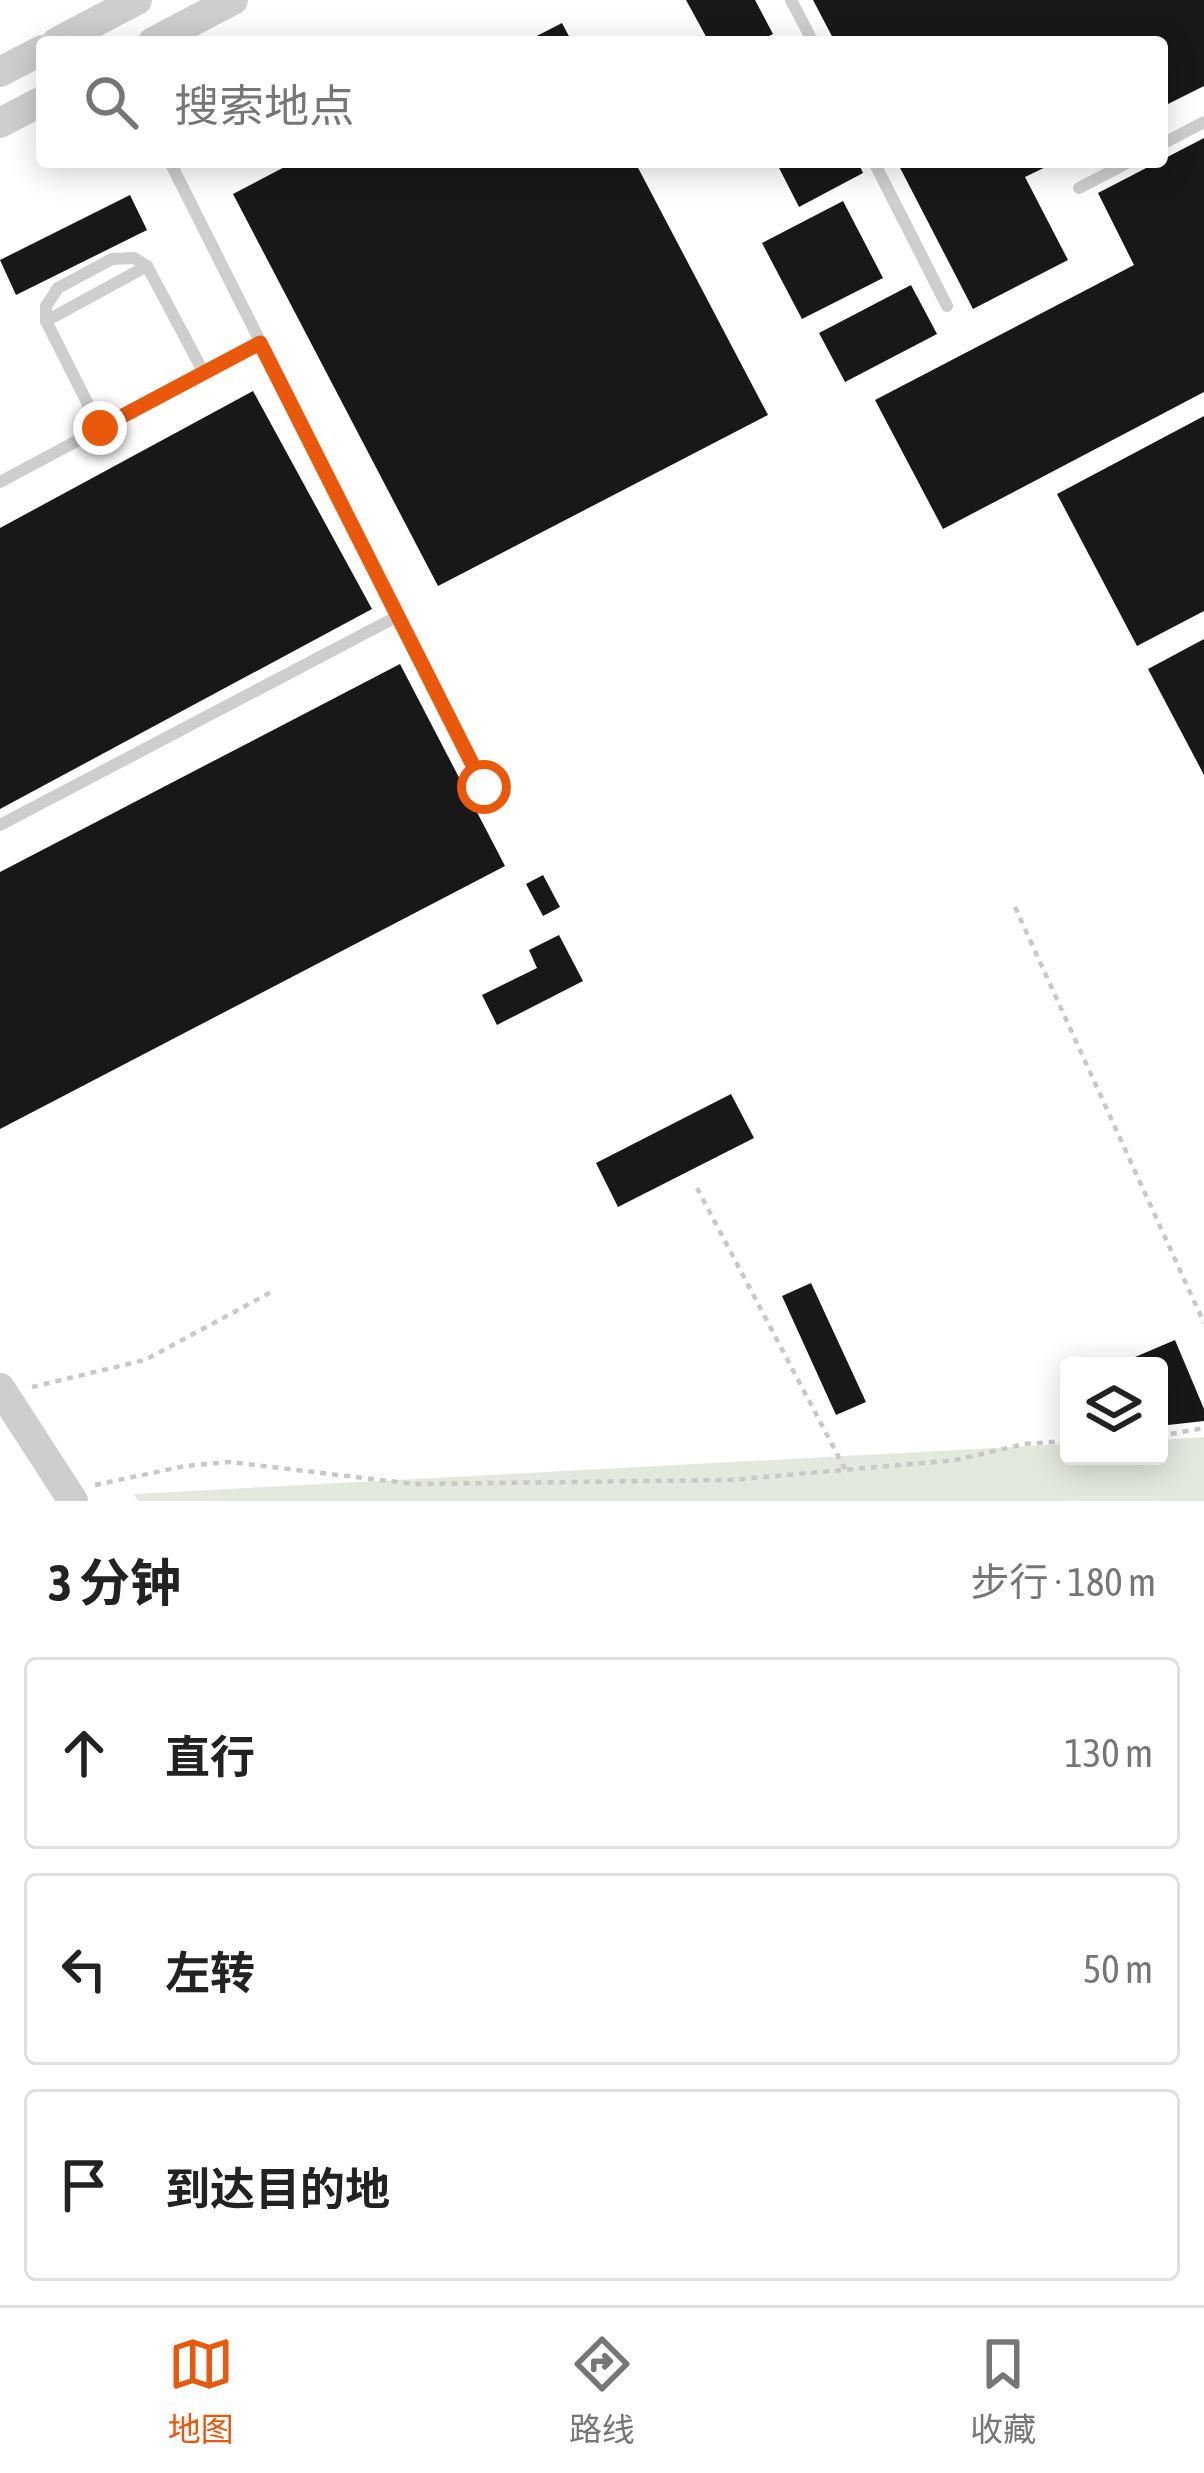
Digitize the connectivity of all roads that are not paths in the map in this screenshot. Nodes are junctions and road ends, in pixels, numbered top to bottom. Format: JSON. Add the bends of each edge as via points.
{"nodes":[{"id":1,"x":136,"y":0,"type":"edge"},
{"id":2,"x":232,"y":0,"type":"edge"},
{"id":3,"x":791,"y":0,"type":"edge"},
{"id":4,"x":68,"y":36,"type":"edge"},
{"id":5,"x":164,"y":36,"type":"edge"},
{"id":6,"x":809,"y":36,"type":"edge"},
{"id":7,"x":36,"y":53,"type":"edge"},
{"id":8,"x":0,"y":72,"type":"edge"},
{"id":9,"x":36,"y":103,"type":"edge"},
{"id":10,"x":1204,"y":122,"type":"edge"},
{"id":11,"x":0,"y":123,"type":"edge"},
{"id":12,"x":1168,"y":141,"type":"edge"},
{"id":13,"x":173,"y":168,"type":"edge"},
{"id":14,"x":877,"y":168,"type":"edge"},
{"id":15,"x":1117,"y":168,"type":"edge"},
{"id":16,"x":1079,"y":188,"type":"dead end"},
{"id":17,"x":148,"y":266,"type":"junction"},
{"id":18,"x":947,"y":306,"type":"dead end"},
{"id":19,"x":46,"y":321,"type":"junction"},
{"id":20,"x":260,"y":343,"type":"junction"},
{"id":21,"x":204,"y":373,"type":"junction"},
{"id":22,"x":100,"y":428,"type":"junction"},
{"id":23,"x":0,"y":482,"type":"edge"},
{"id":24,"x":398,"y":616,"type":"junction"},
{"id":25,"x":484,"y":787,"type":"dead end"},
{"id":26,"x":0,"y":825,"type":"edge"},
{"id":27,"x":2,"y":1391,"type":"edge"},
{"id":28,"x":69,"y":1496,"type":"edge"}],
"edges":[{"from":1,"to":4,"type":"street"},
{"from":2,"to":5,"type":"street"},
{"from":3,"to":6,"type":"lane"},
{"from":7,"to":8,"type":"street"},
{"from":9,"to":11,"type":"street"},
{"from":10,"to":12,"type":"lane"},
{"from":13,"to":20,"type":"lane"},
{"from":14,"to":18,"type":"lane"},
{"from":15,"to":16,"type":"lane"},
{"from":17,"to":19,"type":"lane"},
{"from":17,"to":19,"type":"lane","via":[[112,259],[76,278],[52,294]]},
{"from":17,"to":21,"type":"lane"},
{"from":19,"to":22,"type":"lane"},
{"from":20,"to":21,"type":"lane"},
{"from":20,"to":24,"type":"lane"},
{"from":21,"to":22,"type":"lane"},
{"from":22,"to":23,"type":"lane"},
{"from":24,"to":25,"type":"lane"},
{"from":24,"to":26,"type":"lane"},
{"from":27,"to":28,"type":"street"}]}
